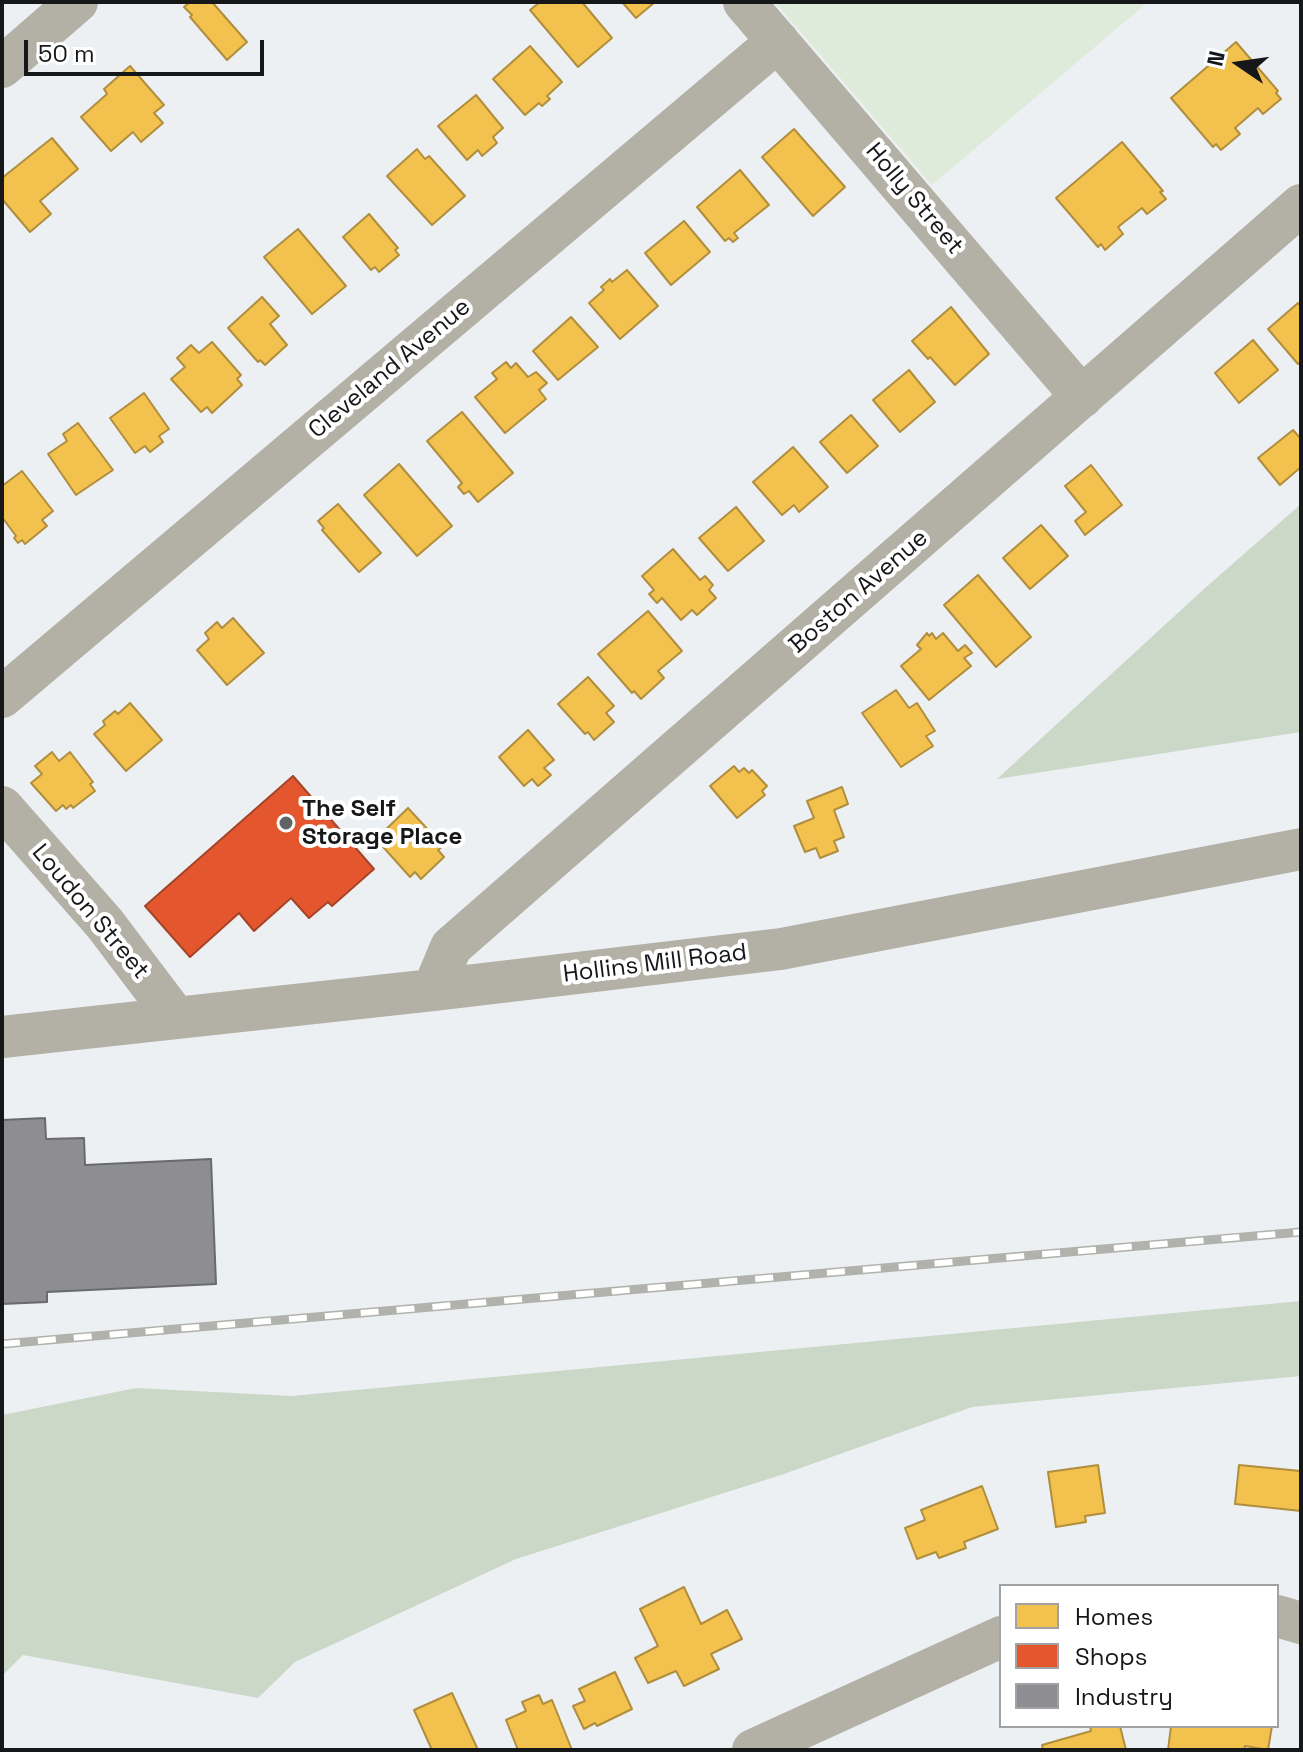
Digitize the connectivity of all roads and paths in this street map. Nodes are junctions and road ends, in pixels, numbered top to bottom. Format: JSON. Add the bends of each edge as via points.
{"nodes":[{"id":1,"x":77,"y":2,"type":"edge"},
{"id":2,"x":744,"y":2,"type":"edge"},
{"id":3,"x":778,"y":41,"type":"junction"},
{"id":4,"x":11,"y":45,"type":"edge"},
{"id":5,"x":1301,"y":205,"type":"edge"},
{"id":6,"x":1082,"y":397,"type":"junction"},
{"id":7,"x":2,"y":697,"type":"edge"},
{"id":8,"x":2,"y":807,"type":"edge"},
{"id":9,"x":1301,"y":849,"type":"edge"},
{"id":10,"x":433,"y":990,"type":"junction"},
{"id":11,"x":176,"y":1018,"type":"junction"},
{"id":12,"x":2,"y":1037,"type":"edge"},
{"id":13,"x":1279,"y":1617,"type":"edge"},
{"id":14,"x":1301,"y":1623,"type":"edge"},
{"id":15,"x":999,"y":1638,"type":"edge"},
{"id":16,"x":753,"y":1750,"type":"edge"}],
"edges":[{"from":1,"to":4,"type":"street"},
{"from":2,"to":3,"type":"street","name":"Holly Street"},
{"from":3,"to":6,"type":"street","name":"Holly Street"},
{"from":3,"to":7,"type":"street","name":"Cleveland Avenue"},
{"from":5,"to":6,"type":"street","name":"Boston Avenue"},
{"from":6,"to":10,"type":"street","name":"Boston Avenue","via":[[451,947]]},
{"from":8,"to":11,"type":"street","name":"Loudon Street","via":[[105,924]]},
{"from":9,"to":10,"type":"street","name":"Hollins Mill Road","via":[[781,949]]},
{"from":10,"to":11,"type":"street","name":"Hollins Mill Road"},
{"from":11,"to":12,"type":"street","name":"Hollins Mill Road"},
{"from":13,"to":14,"type":"street"},
{"from":15,"to":16,"type":"street"}]}
